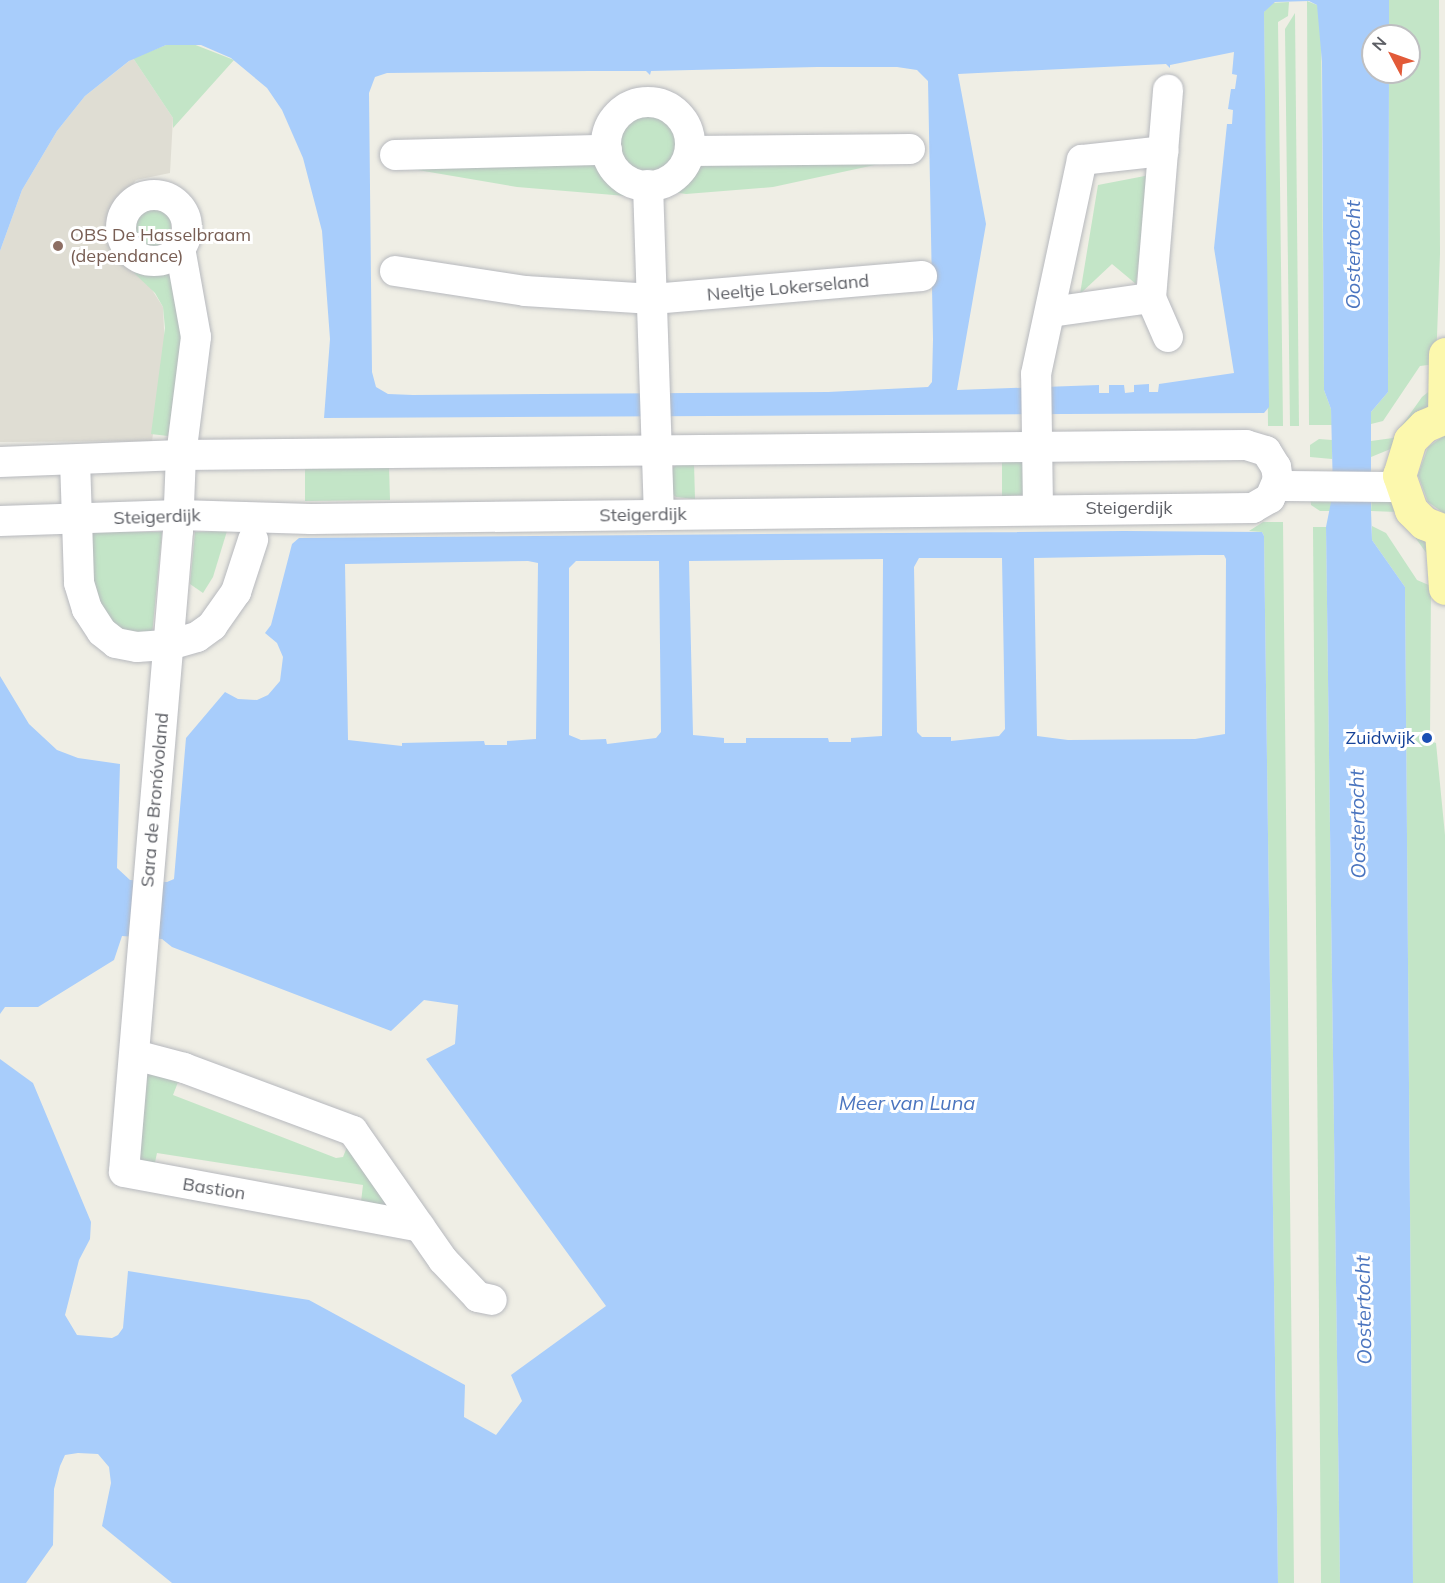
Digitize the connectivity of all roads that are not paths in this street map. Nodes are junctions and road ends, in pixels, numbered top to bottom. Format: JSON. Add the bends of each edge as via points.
{"nodes":[{"id":1,"x":1168,"y":90,"type":"dead end"},
{"id":2,"x":910,"y":149,"type":"dead end"},
{"id":3,"x":607,"y":150,"type":"junction"},
{"id":4,"x":690,"y":151,"type":"junction"},
{"id":5,"x":1164,"y":151,"type":"junction"},
{"id":6,"x":395,"y":155,"type":"dead end"},
{"id":7,"x":648,"y":185,"type":"junction"},
{"id":8,"x":180,"y":248,"type":"dead end"},
{"id":9,"x":395,"y":271,"type":"dead end"},
{"id":10,"x":922,"y":276,"type":"dead end"},
{"id":11,"x":1151,"y":298,"type":"junction"},
{"id":12,"x":653,"y":299,"type":"junction"},
{"id":13,"x":1051,"y":312,"type":"junction"},
{"id":14,"x":1168,"y":337,"type":"dead end"},
{"id":15,"x":1445,"y":354,"type":"edge"},
{"id":16,"x":1444,"y":417,"type":"edge"},
{"id":17,"x":1038,"y":435,"type":"junction"},
{"id":18,"x":657,"y":440,"type":"junction"},
{"id":19,"x":182,"y":455,"type":"junction"},
{"id":20,"x":75,"y":460,"type":"junction"},
{"id":21,"x":0,"y":462,"type":"edge"},
{"id":22,"x":1388,"y":475,"type":"junction"},
{"id":23,"x":1276,"y":476,"type":"junction"},
{"id":24,"x":1038,"y":509,"type":"junction"},
{"id":25,"x":179,"y":515,"type":"junction"},
{"id":26,"x":659,"y":515,"type":"junction"},
{"id":27,"x":76,"y":520,"type":"junction"},
{"id":28,"x":0,"y":521,"type":"edge"},
{"id":29,"x":1443,"y":531,"type":"edge"},
{"id":30,"x":253,"y":540,"type":"dead end"},
{"id":31,"x":1445,"y":588,"type":"edge"},
{"id":32,"x":169,"y":645,"type":"junction"},
{"id":33,"x":143,"y":954,"type":"joint"},
{"id":34,"x":135,"y":1055,"type":"junction"},
{"id":35,"x":420,"y":1227,"type":"junction"},
{"id":36,"x":492,"y":1300,"type":"dead end"}],
"edges":[{"from":1,"to":5,"type":"street"},
{"from":2,"to":4,"type":"street"},
{"from":3,"to":4,"type":"street","via":[[607,135],[618,116],[635,104],[649,102],[676,112],[690,136]]},
{"from":3,"to":6,"type":"street"},
{"from":3,"to":7,"type":"street","via":[[610,161],[626,179]]},
{"from":4,"to":7,"type":"street","via":[[671,179]]},
{"from":5,"to":11,"type":"street"},
{"from":5,"to":13,"type":"street","via":[[1082,160]]},
{"from":7,"to":12,"type":"street"},
{"from":8,"to":19,"type":"street","name":"Sara de Bronóvoland","via":[[196,337]]},
{"from":9,"to":12,"type":"street","name":"Neeltje Lokerseland","via":[[525,291]]},
{"from":10,"to":12,"type":"street","name":"Neeltje Lokerseland"},
{"from":11,"to":13,"type":"street"},
{"from":11,"to":14,"type":"street"},
{"from":12,"to":18,"type":"street"},
{"from":13,"to":17,"type":"street","via":[[1036,374]]},
{"from":15,"to":16,"type":"main road"},
{"from":16,"to":22,"type":"main road","via":[[1424,426],[1410,440]]},
{"from":17,"to":18,"type":"street"},
{"from":17,"to":23,"type":"street","via":[[1246,445],[1266,452]]},
{"from":17,"to":24,"type":"street"},
{"from":18,"to":19,"type":"street"},
{"from":18,"to":26,"type":"street"},
{"from":19,"to":20,"type":"street"},
{"from":19,"to":25,"type":"street","name":"Sara de Bronóvoland"},
{"from":20,"to":21,"type":"street"},
{"from":20,"to":27,"type":"street"},
{"from":22,"to":23,"type":"street"},
{"from":22,"to":29,"type":"main road","via":[[1411,510]]},
{"from":23,"to":24,"type":"street","name":"Steigerdijk","via":[[1270,498],[1252,508]]},
{"from":24,"to":26,"type":"street","name":"Steigerdijk"},
{"from":25,"to":26,"type":"street","name":"Steigerdijk","via":[[311,519]]},
{"from":25,"to":27,"type":"street","name":"Steigerdijk"},
{"from":25,"to":32,"type":"street","name":"Sara de Bronóvoland"},
{"from":27,"to":28,"type":"street","name":"Steigerdijk"},
{"from":27,"to":32,"type":"street","via":[[79,583],[87,609],[102,632],[116,643],[137,647]]},
{"from":29,"to":31,"type":"main road"},
{"from":30,"to":32,"type":"street","via":[[247,567],[225,610],[197,637]]},
{"from":32,"to":33,"type":"street","name":"Sara de Bronóvoland"},
{"from":33,"to":34,"type":"street","name":"Bastion"},
{"from":34,"to":35,"type":"street","via":[[184,1068],[353,1131]]},
{"from":34,"to":35,"type":"street","name":"Bastion","via":[[124,1172]]},
{"from":35,"to":36,"type":"street","via":[[443,1260],[478,1297]]}]}
